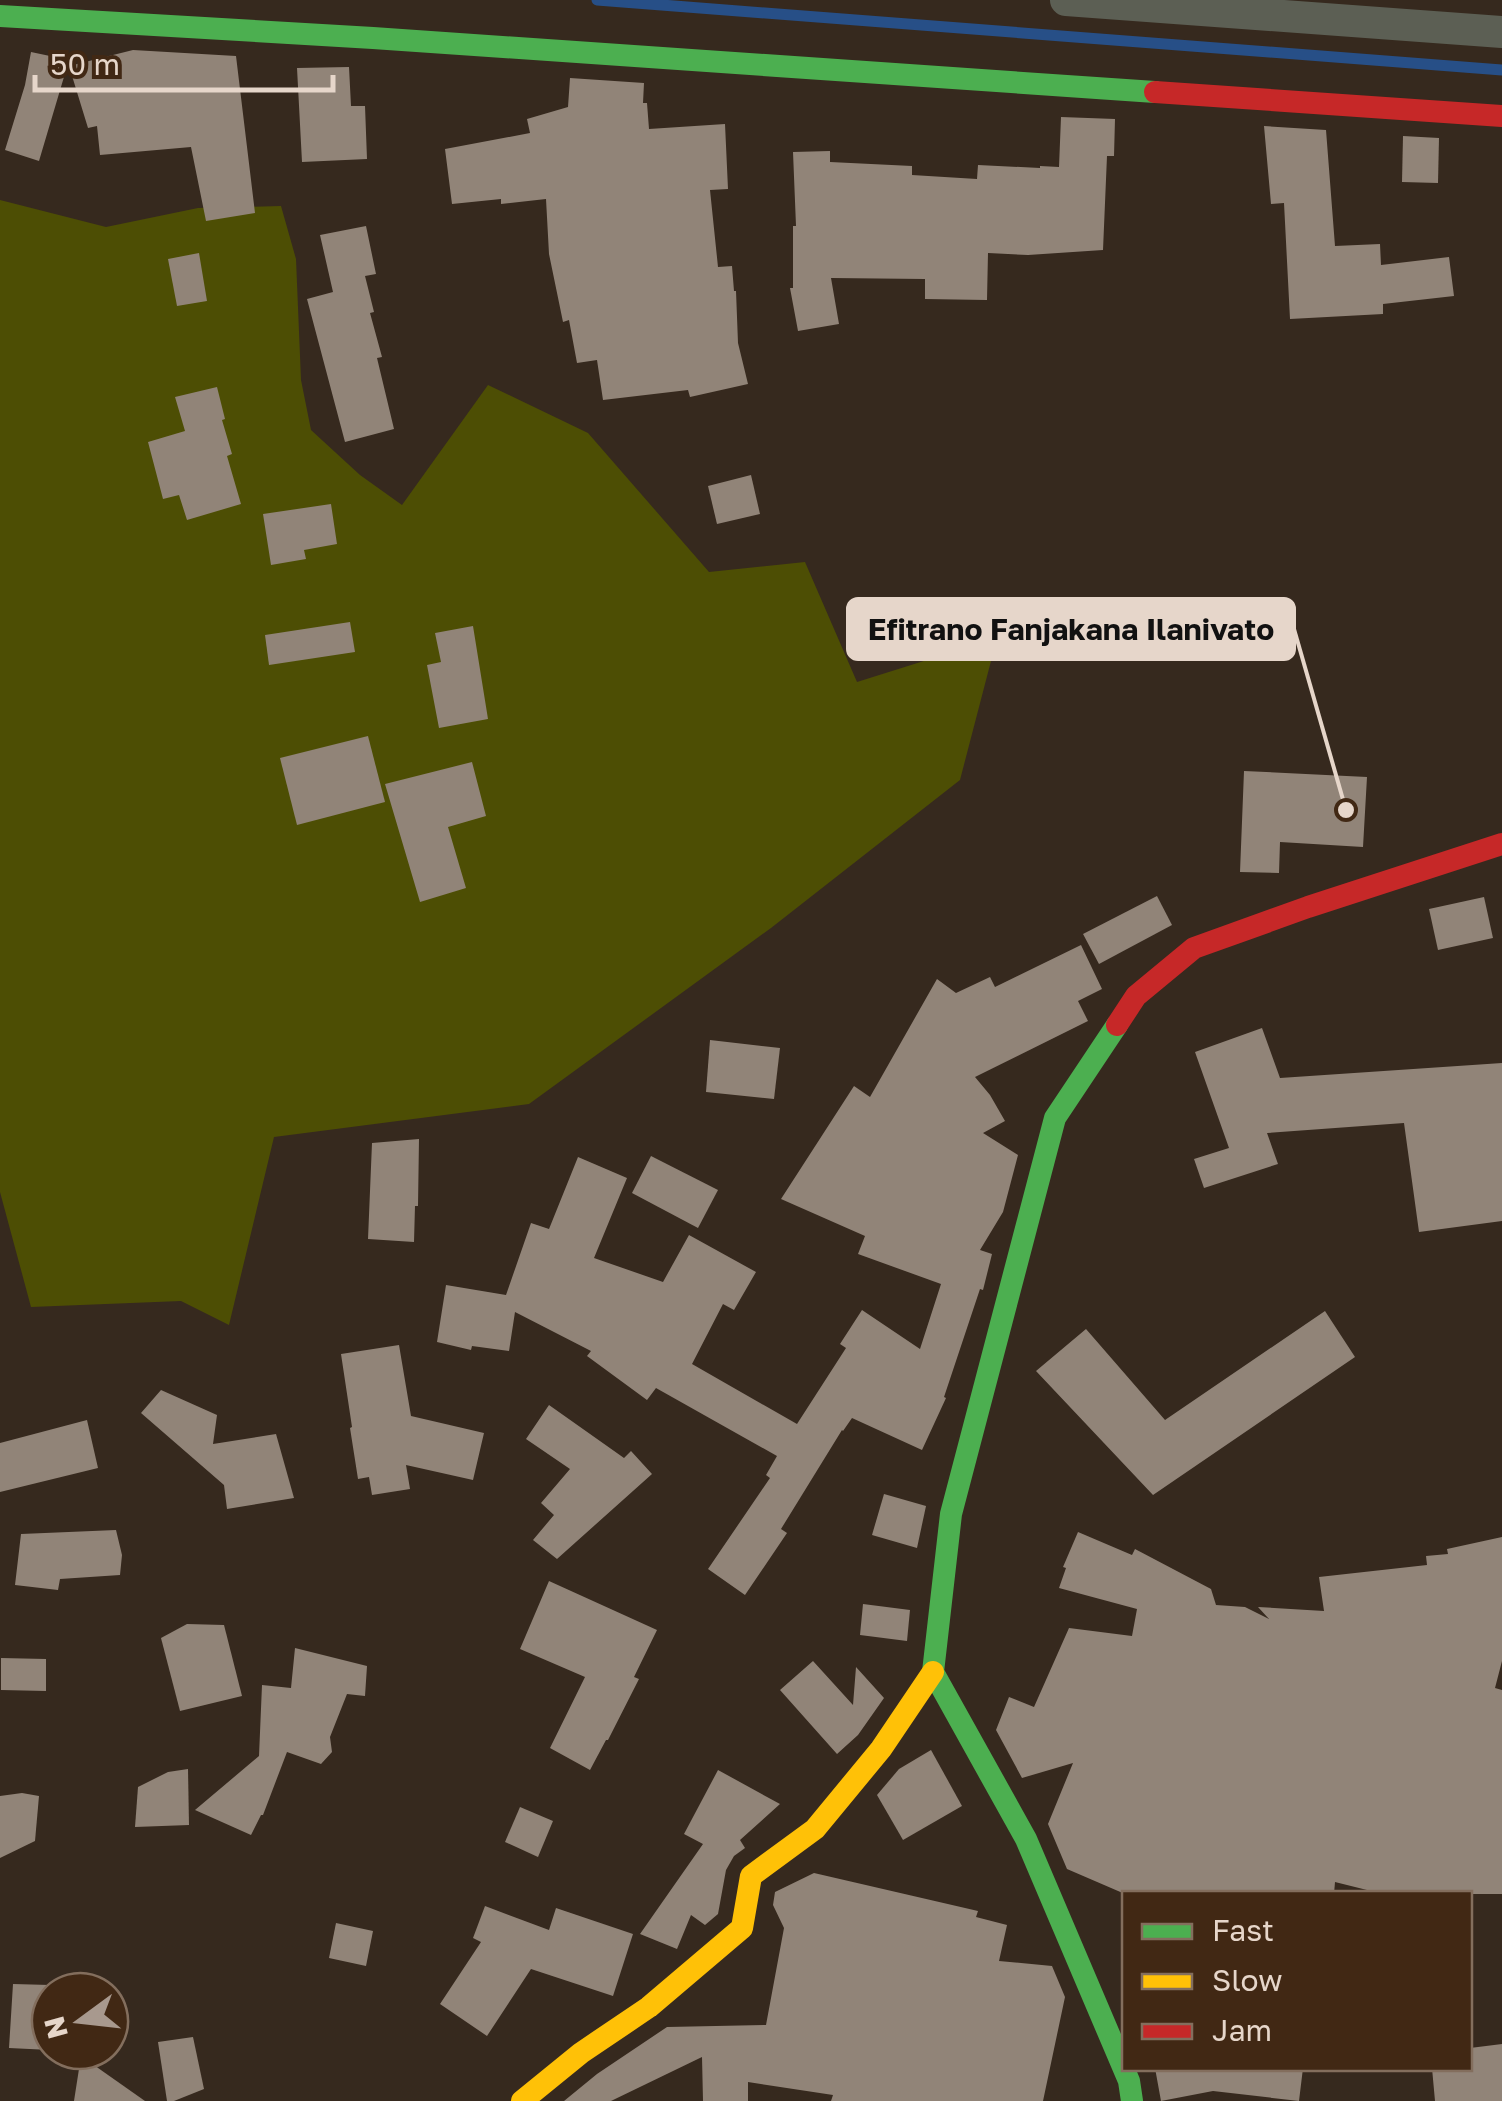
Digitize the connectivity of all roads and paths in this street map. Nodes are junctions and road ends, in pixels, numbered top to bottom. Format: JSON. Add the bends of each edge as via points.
{"nodes":[{"id":1,"x":1066,"y":0,"type":"edge"},
{"id":2,"x":0,"y":16,"type":"edge"},
{"id":3,"x":1502,"y":32,"type":"edge"},
{"id":4,"x":1502,"y":116,"type":"edge"},
{"id":5,"x":1502,"y":844,"type":"edge"},
{"id":6,"x":933,"y":1672,"type":"junction"},
{"id":7,"x":1122,"y":2065,"type":"edge"},
{"id":8,"x":1125,"y":2071,"type":"edge"},
{"id":9,"x":522,"y":2101,"type":"edge"},
{"id":10,"x":1132,"y":2101,"type":"edge"}],
"edges":[{"from":1,"to":3,"type":"street"},
{"from":2,"to":4,"type":"street"},
{"from":5,"to":6,"type":"street","via":[[1194,948],[1136,996],[1056,1118],[951,1514]]},
{"from":6,"to":7,"type":"street","via":[[1026,1839]]},
{"from":6,"to":9,"type":"street","via":[[881,1750],[815,1829],[751,1876],[742,1928]]},
{"from":8,"to":10,"type":"street"}]}
